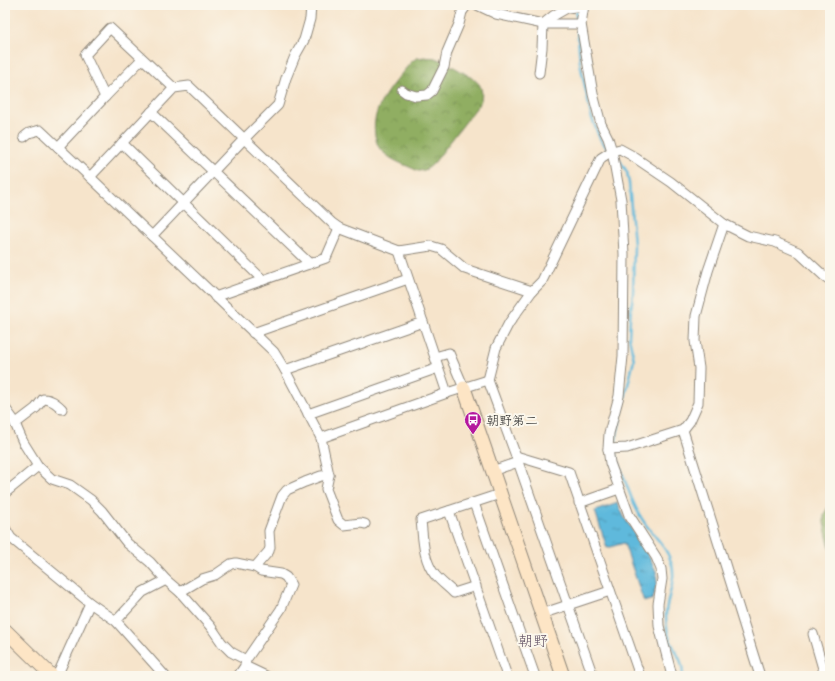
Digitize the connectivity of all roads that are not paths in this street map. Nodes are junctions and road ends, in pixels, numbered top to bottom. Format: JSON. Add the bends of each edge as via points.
{"nodes":[{"id":1,"x":311,"y":5,"type":"edge"},
{"id":2,"x":467,"y":5,"type":"edge"},
{"id":3,"x":477,"y":5,"type":"edge"},
{"id":4,"x":584,"y":5,"type":"edge"},
{"id":5,"x":489,"y":8,"type":"edge"},
{"id":6,"x":543,"y":24,"type":"junction"},
{"id":7,"x":582,"y":24,"type":"junction"},
{"id":8,"x":142,"y":59,"type":"junction"},
{"id":9,"x":538,"y":73,"type":"dead end"},
{"id":10,"x":174,"y":88,"type":"junction"},
{"id":11,"x":402,"y":90,"type":"dead end"},
{"id":12,"x":105,"y":97,"type":"junction"},
{"id":13,"x":151,"y":112,"type":"junction"},
{"id":14,"x":24,"y":137,"type":"dead end"},
{"id":15,"x":244,"y":139,"type":"junction"},
{"id":16,"x":122,"y":143,"type":"junction"},
{"id":17,"x":58,"y":147,"type":"junction"},
{"id":18,"x":612,"y":151,"type":"junction"},
{"id":19,"x":213,"y":172,"type":"junction"},
{"id":20,"x":90,"y":177,"type":"junction"},
{"id":21,"x":183,"y":203,"type":"junction"},
{"id":22,"x":724,"y":224,"type":"junction"},
{"id":23,"x":339,"y":228,"type":"junction"},
{"id":24,"x":152,"y":236,"type":"junction"},
{"id":25,"x":399,"y":251,"type":"junction"},
{"id":26,"x":310,"y":264,"type":"junction"},
{"id":27,"x":408,"y":279,"type":"junction"},
{"id":28,"x":263,"y":280,"type":"junction"},
{"id":29,"x":830,"y":280,"type":"edge"},
{"id":30,"x":532,"y":291,"type":"junction"},
{"id":31,"x":215,"y":297,"type":"junction"},
{"id":32,"x":423,"y":322,"type":"junction"},
{"id":33,"x":254,"y":333,"type":"junction"},
{"id":34,"x":435,"y":357,"type":"junction"},
{"id":35,"x":438,"y":368,"type":"junction"},
{"id":36,"x":285,"y":370,"type":"junction"},
{"id":37,"x":488,"y":380,"type":"junction"},
{"id":38,"x":464,"y":388,"type":"junction"},
{"id":39,"x":447,"y":393,"type":"junction"},
{"id":40,"x":5,"y":408,"type":"edge"},
{"id":41,"x":62,"y":409,"type":"dead end"},
{"id":42,"x":308,"y":414,"type":"junction"},
{"id":43,"x":15,"y":424,"type":"junction"},
{"id":44,"x":683,"y":430,"type":"junction"},
{"id":45,"x":320,"y":438,"type":"junction"},
{"id":46,"x":608,"y":449,"type":"junction"},
{"id":47,"x":517,"y":459,"type":"junction"},
{"id":48,"x":38,"y":466,"type":"junction"},
{"id":49,"x":492,"y":471,"type":"junction"},
{"id":50,"x":329,"y":475,"type":"junction"},
{"id":51,"x":620,"y":489,"type":"junction"},
{"id":52,"x":5,"y":492,"type":"edge"},
{"id":53,"x":500,"y":494,"type":"junction"},
{"id":54,"x":474,"y":503,"type":"junction"},
{"id":55,"x":579,"y":503,"type":"junction"},
{"id":56,"x":449,"y":511,"type":"junction"},
{"id":57,"x":365,"y":524,"type":"dead end"},
{"id":58,"x":5,"y":528,"type":"edge"},
{"id":59,"x":255,"y":567,"type":"junction"},
{"id":60,"x":166,"y":580,"type":"junction"},
{"id":61,"x":476,"y":586,"type":"junction"},
{"id":62,"x":610,"y":590,"type":"junction"},
{"id":63,"x":180,"y":592,"type":"junction"},
{"id":64,"x":90,"y":603,"type":"junction"},
{"id":65,"x":568,"y":605,"type":"junction"},
{"id":66,"x":542,"y":614,"type":"junction"},
{"id":67,"x":116,"y":621,"type":"junction"},
{"id":68,"x":5,"y":630,"type":"edge"},
{"id":69,"x":814,"y":634,"type":"dead end"},
{"id":70,"x":245,"y":663,"type":"junction"},
{"id":71,"x":52,"y":676,"type":"edge"},
{"id":72,"x":57,"y":676,"type":"edge"},
{"id":73,"x":165,"y":676,"type":"edge"},
{"id":74,"x":238,"y":676,"type":"edge"},
{"id":75,"x":266,"y":676,"type":"edge"},
{"id":76,"x":507,"y":676,"type":"edge"},
{"id":77,"x":533,"y":676,"type":"edge"},
{"id":78,"x":563,"y":676,"type":"edge"},
{"id":79,"x":593,"y":676,"type":"edge"},
{"id":80,"x":640,"y":676,"type":"edge"},
{"id":81,"x":672,"y":676,"type":"edge"},
{"id":82,"x":760,"y":676,"type":"edge"},
{"id":83,"x":824,"y":676,"type":"edge"}],
"edges":[{"from":1,"to":15,"type":"street","via":[[304,40],[286,78],[278,105]]},
{"from":2,"to":11,"type":"street","via":[[447,52],[444,67],[432,91],[426,95],[416,96]]},
{"from":3,"to":5,"type":"street"},
{"from":4,"to":6,"type":"street","via":[[567,8]]},
{"from":4,"to":7,"type":"street"},
{"from":5,"to":6,"type":"street","via":[[496,14]]},
{"from":6,"to":7,"type":"street"},
{"from":6,"to":9,"type":"street"},
{"from":7,"to":18,"type":"street","via":[[593,94]]},
{"from":8,"to":10,"type":"street"},
{"from":8,"to":12,"type":"street"},
{"from":8,"to":12,"type":"street","via":[[110,28],[85,55]]},
{"from":10,"to":13,"type":"street"},
{"from":10,"to":15,"type":"street","via":[[189,86]]},
{"from":12,"to":17,"type":"street"},
{"from":13,"to":16,"type":"street"},
{"from":13,"to":19,"type":"street"},
{"from":14,"to":17,"type":"street","via":[[40,130]]},
{"from":15,"to":19,"type":"street"},
{"from":15,"to":23,"type":"street"},
{"from":16,"to":20,"type":"street"},
{"from":16,"to":21,"type":"street"},
{"from":17,"to":20,"type":"street"},
{"from":18,"to":22,"type":"street","via":[[620,149],[631,155],[671,182]]},
{"from":18,"to":30,"type":"street","via":[[601,158],[542,282]]},
{"from":18,"to":46,"type":"street","via":[[621,200],[624,254],[623,356],[619,396],[609,433]]},
{"from":19,"to":21,"type":"street"},
{"from":19,"to":26,"type":"street"},
{"from":20,"to":24,"type":"street"},
{"from":21,"to":24,"type":"street"},
{"from":21,"to":28,"type":"street"},
{"from":22,"to":29,"type":"street","via":[[748,236],[775,242],[798,252]]},
{"from":22,"to":44,"type":"street","via":[[696,316],[698,403]]},
{"from":23,"to":25,"type":"street"},
{"from":23,"to":26,"type":"street","via":[[326,258]]},
{"from":24,"to":31,"type":"street"},
{"from":25,"to":27,"type":"street"},
{"from":25,"to":30,"type":"street","via":[[431,246],[442,249],[465,269]]},
{"from":26,"to":28,"type":"street"},
{"from":27,"to":32,"type":"street"},
{"from":27,"to":33,"type":"street"},
{"from":28,"to":31,"type":"street"},
{"from":30,"to":37,"type":"street","via":[[509,323],[496,348]]},
{"from":31,"to":33,"type":"street"},
{"from":32,"to":34,"type":"street"},
{"from":32,"to":36,"type":"street"},
{"from":33,"to":36,"type":"street","via":[[274,352]]},
{"from":34,"to":35,"type":"street"},
{"from":34,"to":38,"type":"street","via":[[449,353]]},
{"from":35,"to":39,"type":"street"},
{"from":35,"to":42,"type":"street"},
{"from":36,"to":42,"type":"street"},
{"from":37,"to":38,"type":"street"},
{"from":37,"to":47,"type":"street"},
{"from":38,"to":39,"type":"street"},
{"from":38,"to":49,"type":"street"},
{"from":39,"to":45,"type":"street"},
{"from":40,"to":43,"type":"street"},
{"from":41,"to":43,"type":"street","via":[[56,402],[43,399],[36,408]]},
{"from":42,"to":45,"type":"street"},
{"from":43,"to":48,"type":"street"},
{"from":44,"to":46,"type":"street","via":[[627,448]]},
{"from":44,"to":82,"type":"street"},
{"from":45,"to":50,"type":"street"},
{"from":46,"to":51,"type":"street","via":[[610,463]]},
{"from":47,"to":49,"type":"street"},
{"from":47,"to":55,"type":"street","via":[[569,472]]},
{"from":47,"to":65,"type":"street"},
{"from":48,"to":52,"type":"street"},
{"from":48,"to":60,"type":"street","via":[[52,479],[70,485],[91,500],[126,544],[150,562]]},
{"from":49,"to":53,"type":"street"},
{"from":50,"to":57,"type":"street","via":[[326,489],[338,520],[344,525]]},
{"from":50,"to":59,"type":"street","via":[[287,490],[282,496],[269,531],[270,547]]},
{"from":51,"to":55,"type":"street"},
{"from":51,"to":81,"type":"street","via":[[629,515],[661,569],[659,626]]},
{"from":53,"to":54,"type":"street"},
{"from":53,"to":66,"type":"street"},
{"from":54,"to":56,"type":"street"},
{"from":54,"to":77,"type":"street"},
{"from":55,"to":62,"type":"street"},
{"from":56,"to":61,"type":"street"},
{"from":56,"to":61,"type":"street","via":[[421,520],[429,565],[435,575],[454,593]]},
{"from":58,"to":64,"type":"street","via":[[11,538]]},
{"from":59,"to":63,"type":"street","via":[[230,564],[215,575],[202,579]]},
{"from":59,"to":70,"type":"street","via":[[261,572],[281,574],[291,585],[281,609]]},
{"from":60,"to":63,"type":"street"},
{"from":60,"to":67,"type":"street","via":[[143,592]]},
{"from":61,"to":76,"type":"street"},
{"from":62,"to":65,"type":"street"},
{"from":62,"to":80,"type":"street"},
{"from":63,"to":70,"type":"street","via":[[222,643]]},
{"from":64,"to":67,"type":"street"},
{"from":64,"to":72,"type":"street"},
{"from":65,"to":66,"type":"street"},
{"from":65,"to":79,"type":"street"},
{"from":66,"to":78,"type":"street"},
{"from":67,"to":73,"type":"street"},
{"from":68,"to":71,"type":"street"},
{"from":69,"to":83,"type":"street"},
{"from":70,"to":74,"type":"street"},
{"from":70,"to":75,"type":"street"}]}
